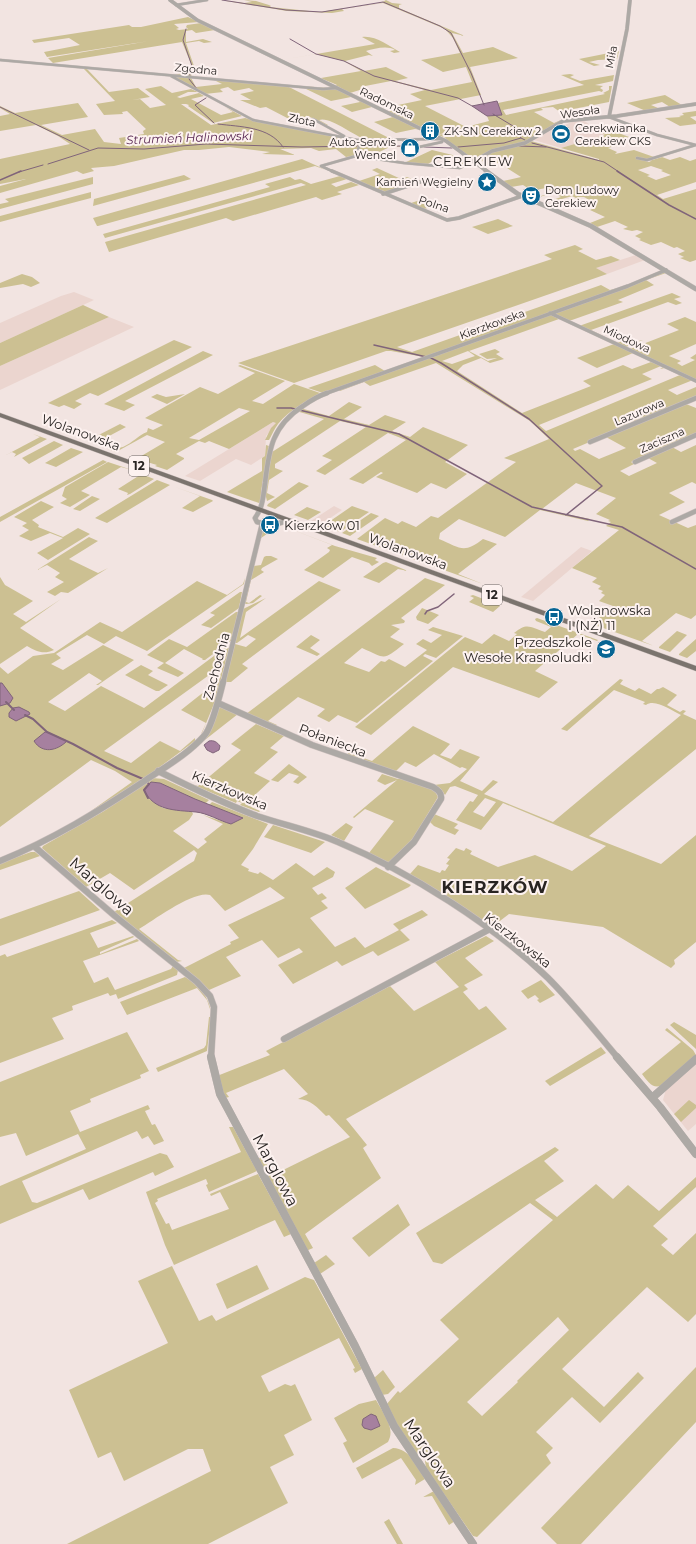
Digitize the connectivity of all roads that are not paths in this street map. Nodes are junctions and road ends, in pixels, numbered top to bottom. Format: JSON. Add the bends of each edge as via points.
{"nodes":[{"id":1,"x":170,"y":0,"type":"edge"},
{"id":2,"x":207,"y":0,"type":"edge"},
{"id":3,"x":630,"y":0,"type":"edge"},
{"id":4,"x":176,"y":5,"type":"junction"},
{"id":5,"x":0,"y":60,"type":"edge"},
{"id":6,"x":170,"y":76,"type":"junction"},
{"id":7,"x":337,"y":88,"type":"junction"},
{"id":8,"x":696,"y":104,"type":"edge"},
{"id":9,"x":609,"y":117,"type":"junction"},
{"id":10,"x":312,"y":119,"type":"dead end"},
{"id":11,"x":350,"y":139,"type":"junction"},
{"id":12,"x":441,"y":139,"type":"junction"},
{"id":13,"x":361,"y":140,"type":"junction"},
{"id":14,"x":446,"y":141,"type":"junction"},
{"id":15,"x":696,"y":145,"type":"edge"},
{"id":16,"x":419,"y":147,"type":"dead end"},
{"id":17,"x":356,"y":156,"type":"junction"},
{"id":18,"x":637,"y":158,"type":"dead end"},
{"id":19,"x":474,"y":161,"type":"junction"},
{"id":20,"x":420,"y":182,"type":"dead end"},
{"id":21,"x":383,"y":194,"type":"junction"},
{"id":22,"x":522,"y":196,"type":"junction"},
{"id":23,"x":666,"y":270,"type":"junction"},
{"id":24,"x":696,"y":289,"type":"edge"},
{"id":25,"x":550,"y":313,"type":"junction"},
{"id":26,"x":696,"y":381,"type":"edge"},
{"id":27,"x":324,"y":394,"type":"joint"},
{"id":28,"x":696,"y":398,"type":"edge"},
{"id":29,"x":0,"y":415,"type":"edge"},
{"id":30,"x":696,"y":435,"type":"edge"},
{"id":31,"x":590,"y":442,"type":"dead end"},
{"id":32,"x":635,"y":462,"type":"dead end"},
{"id":33,"x":696,"y":510,"type":"edge"},
{"id":34,"x":260,"y":511,"type":"junction"},
{"id":35,"x":288,"y":521,"type":"junction"},
{"id":36,"x":672,"y":522,"type":"dead end"},
{"id":37,"x":262,"y":524,"type":"junction"},
{"id":38,"x":696,"y":669,"type":"edge"},
{"id":39,"x":218,"y":703,"type":"junction"},
{"id":40,"x":158,"y":771,"type":"junction"},
{"id":41,"x":35,"y":847,"type":"junction"},
{"id":42,"x":0,"y":861,"type":"edge"},
{"id":43,"x":388,"y":867,"type":"junction"},
{"id":44,"x":488,"y":930,"type":"junction"},
{"id":45,"x":284,"y":1039,"type":"dead end"},
{"id":46,"x":696,"y":1059,"type":"edge"},
{"id":47,"x":653,"y":1098,"type":"junction"},
{"id":48,"x":696,"y":1154,"type":"edge"},
{"id":49,"x":473,"y":1544,"type":"edge"}],
"edges":[{"from":1,"to":4,"type":"street","name":"Radomska"},
{"from":2,"to":4,"type":"street"},
{"from":3,"to":9,"type":"street","name":"Miła","via":[[627,29]]},
{"from":4,"to":7,"type":"street","name":"Radomska","via":[[197,20]]},
{"from":5,"to":6,"type":"street","name":"Zgodna"},
{"from":6,"to":7,"type":"street","name":"Zgodna","via":[[323,89]]},
{"from":6,"to":11,"type":"street","name":"Złota","via":[[248,118]]},
{"from":7,"to":12,"type":"street","name":"Radomska"},
{"from":8,"to":9,"type":"street","name":"Wesoła"},
{"from":9,"to":15,"type":"street"},
{"from":9,"to":19,"type":"street","name":"Wesoła","via":[[560,122],[530,140],[488,152]]},
{"from":10,"to":11,"type":"street"},
{"from":11,"to":13,"type":"street","name":"Złota"},
{"from":12,"to":13,"type":"street","name":"Złota"},
{"from":12,"to":14,"type":"street","name":"Radomska"},
{"from":13,"to":17,"type":"street"},
{"from":14,"to":16,"type":"street"},
{"from":14,"to":19,"type":"street","name":"Radomska"},
{"from":15,"to":18,"type":"street","via":[[646,161]]},
{"from":17,"to":19,"type":"street","via":[[460,168]]},
{"from":17,"to":21,"type":"street","name":"Polna","via":[[321,166]]},
{"from":19,"to":22,"type":"street","name":"Radomska"},
{"from":20,"to":21,"type":"street"},
{"from":21,"to":22,"type":"street","name":"Polna","via":[[447,220]]},
{"from":22,"to":23,"type":"street","name":"Radomska","via":[[591,226]]},
{"from":23,"to":24,"type":"street","name":"Radomska"},
{"from":23,"to":25,"type":"street","name":"Kierzkowska"},
{"from":25,"to":26,"type":"street","name":"Miodowa"},
{"from":25,"to":27,"type":"street","name":"Kierzkowska"},
{"from":27,"to":34,"type":"street","name":"Zachodnia","via":[[294,410],[275,432],[264,503]]},
{"from":28,"to":31,"type":"street","name":"Lazurowa"},
{"from":29,"to":34,"type":"main road","name":"Wolanowska","number":"12"},
{"from":30,"to":32,"type":"street","name":"Zaciszna"},
{"from":33,"to":36,"type":"street"},
{"from":34,"to":35,"type":"main road","name":"Wolanowska","number":"12"},
{"from":34,"to":37,"type":"street","name":"Zachodnia","via":[[255,519]]},
{"from":35,"to":37,"type":"street"},
{"from":35,"to":38,"type":"main road","name":"Wolanowska","number":"12"},
{"from":37,"to":39,"type":"street","name":"Zachodnia"},
{"from":39,"to":40,"type":"street","name":"Zachodnia","via":[[205,735]]},
{"from":39,"to":43,"type":"street","name":"Połaniecka","via":[[312,745],[433,787],[441,793],[441,799],[414,842]]},
{"from":40,"to":41,"type":"street","name":"Zachodnia","via":[[102,810]]},
{"from":40,"to":43,"type":"street","name":"Kierzkowska","via":[[238,808],[337,842]]},
{"from":41,"to":42,"type":"street","name":"Zachodnia"},
{"from":41,"to":49,"type":"street","name":"Marglowa","via":[[197,982],[210,996],[214,1007],[212,1061],[222,1099],[394,1426]]},
{"from":43,"to":44,"type":"street","name":"Kierzkowska","via":[[433,892]]},
{"from":44,"to":45,"type":"street"},
{"from":44,"to":47,"type":"street","name":"Kierzkowska","via":[[548,979]]},
{"from":46,"to":47,"type":"street"},
{"from":47,"to":48,"type":"street","name":"Kierzkowska"}]}
